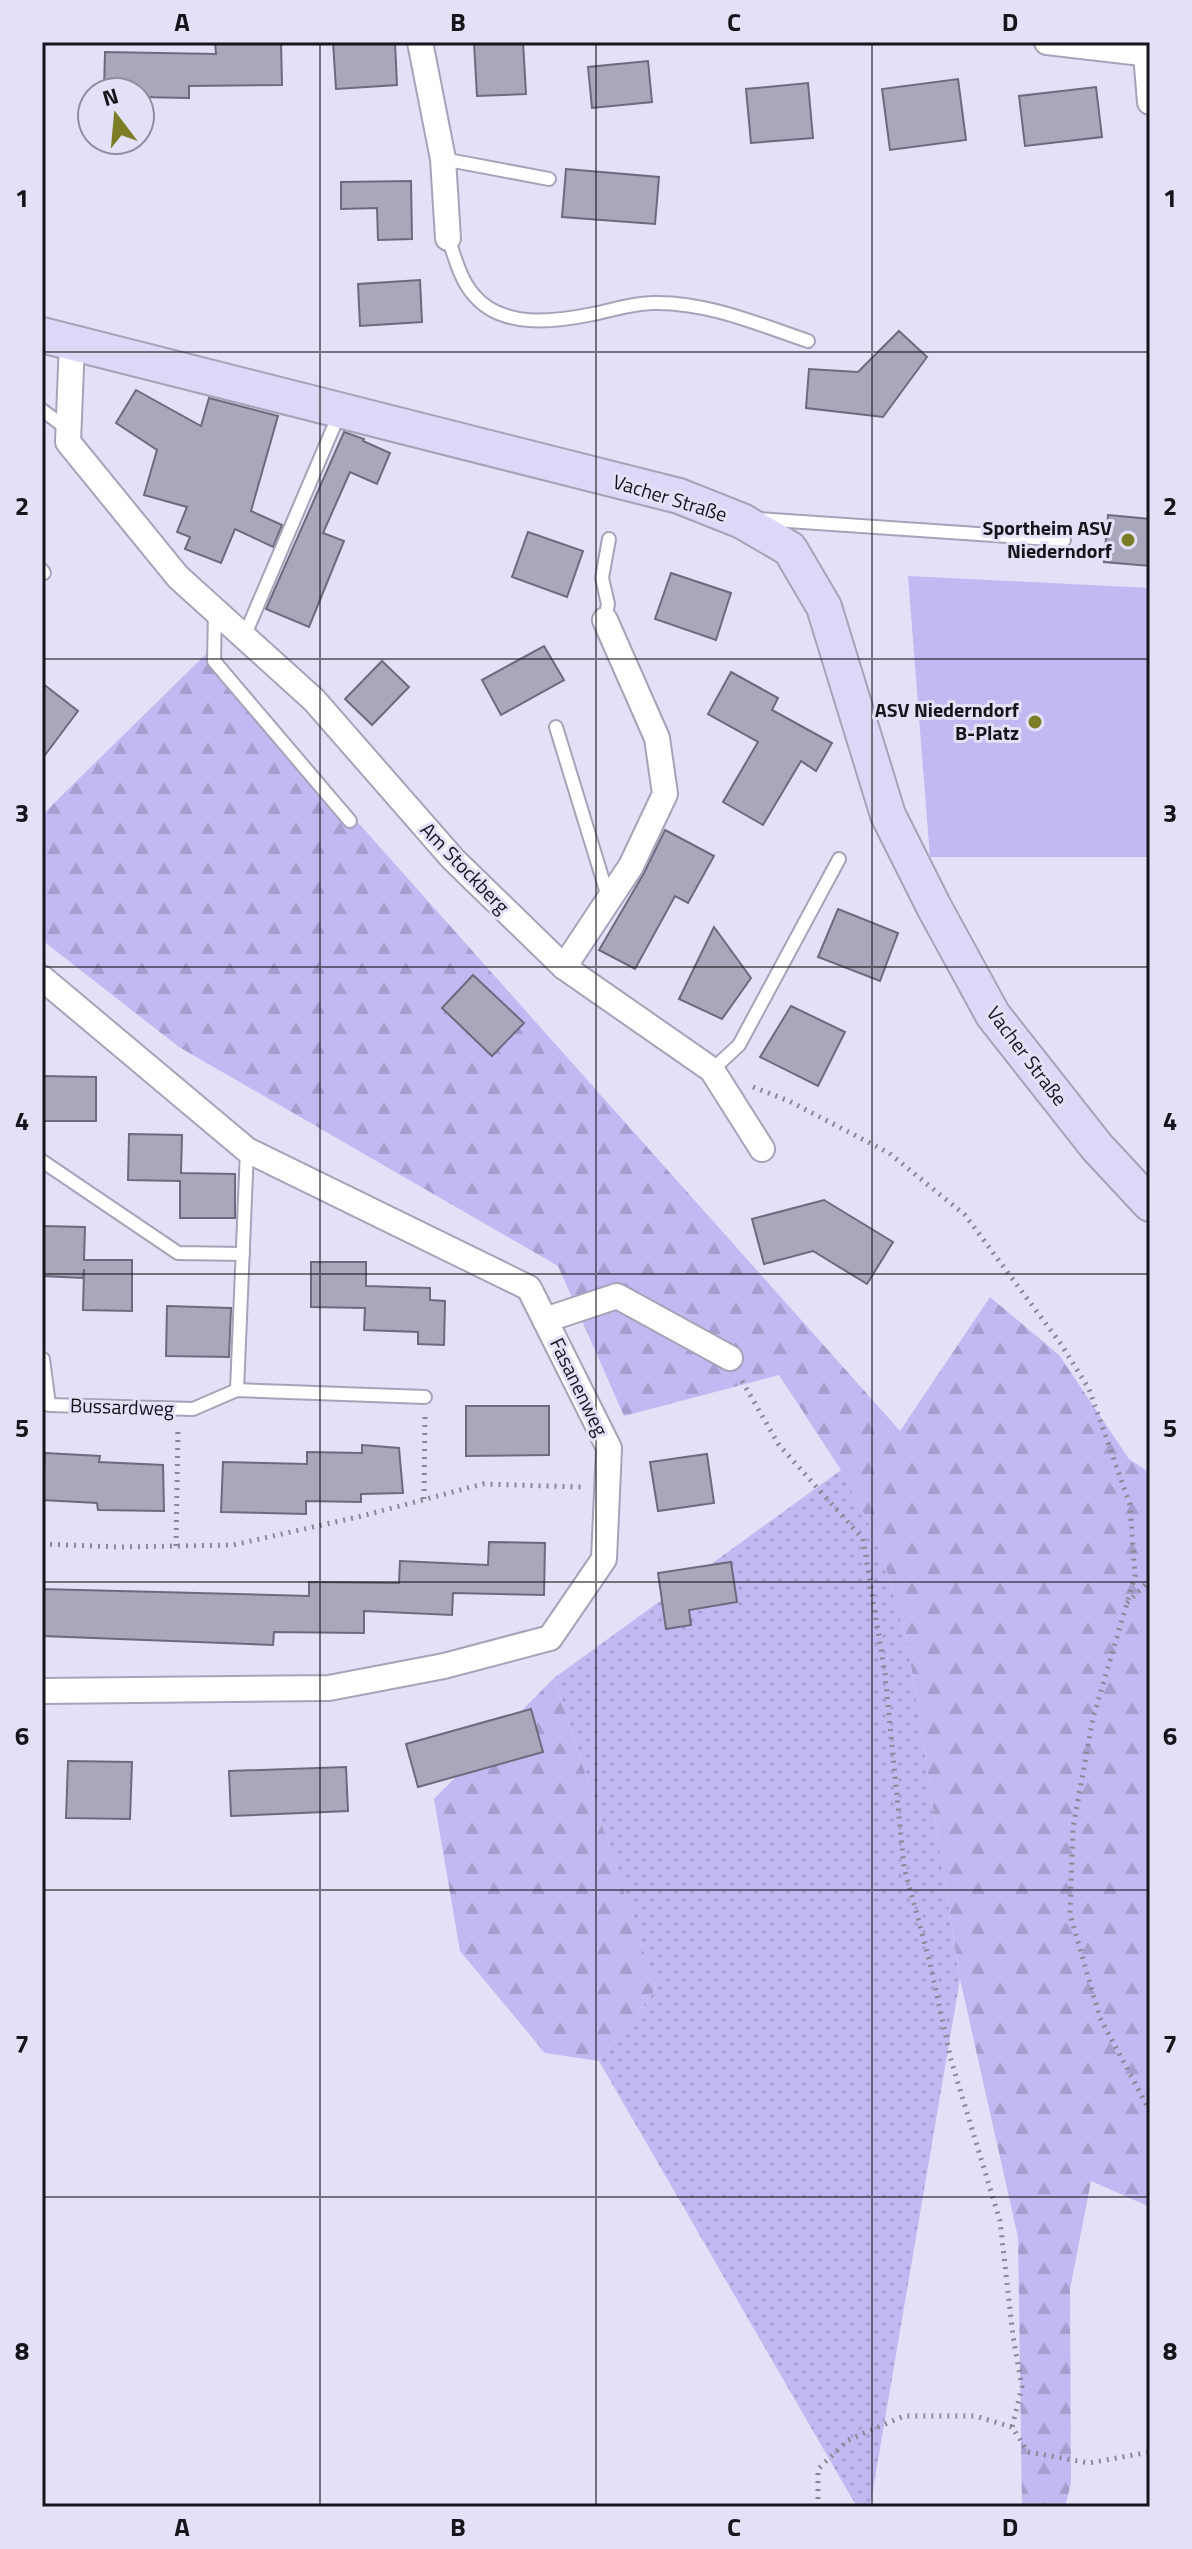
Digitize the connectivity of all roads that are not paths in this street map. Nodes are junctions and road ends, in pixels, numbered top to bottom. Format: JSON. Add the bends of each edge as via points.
{"nodes":[{"id":1,"x":420,"y":42,"type":"edge"},
{"id":2,"x":1047,"y":42,"type":"edge"},
{"id":3,"x":1148,"y":54,"type":"edge"},
{"id":4,"x":1150,"y":102,"type":"edge"},
{"id":5,"x":443,"y":159,"type":"junction"},
{"id":6,"x":549,"y":179,"type":"dead end"},
{"id":7,"x":448,"y":238,"type":"joint"},
{"id":8,"x":57,"y":338,"type":"edge"},
{"id":9,"x":808,"y":341,"type":"dead end"},
{"id":10,"x":42,"y":410,"type":"edge"},
{"id":11,"x":341,"y":410,"type":"junction"},
{"id":12,"x":69,"y":430,"type":"junction"},
{"id":13,"x":731,"y":517,"type":"junction"},
{"id":14,"x":609,"y":539,"type":"dead end"},
{"id":15,"x":1064,"y":540,"type":"dead end"},
{"id":16,"x":215,"y":610,"type":"junction"},
{"id":17,"x":605,"y":620,"type":"joint"},
{"id":18,"x":244,"y":637,"type":"junction"},
{"id":19,"x":556,"y":727,"type":"dead end"},
{"id":20,"x":350,"y":821,"type":"dead end"},
{"id":21,"x":839,"y":859,"type":"dead end"},
{"id":22,"x":609,"y":900,"type":"junction"},
{"id":23,"x":564,"y":967,"type":"junction"},
{"id":24,"x":42,"y":978,"type":"edge"},
{"id":25,"x":712,"y":1070,"type":"junction"},
{"id":26,"x":762,"y":1149,"type":"dead end"},
{"id":27,"x":247,"y":1150,"type":"junction"},
{"id":28,"x":42,"y":1161,"type":"edge"},
{"id":29,"x":1150,"y":1204,"type":"edge"},
{"id":30,"x":243,"y":1254,"type":"junction"},
{"id":31,"x":545,"y":1320,"type":"junction"},
{"id":32,"x":730,"y":1358,"type":"road end"},
{"id":33,"x":43,"y":1359,"type":"edge"},
{"id":34,"x":237,"y":1390,"type":"junction"},
{"id":35,"x":425,"y":1397,"type":"road end"},
{"id":36,"x":42,"y":1691,"type":"edge"}],
"edges":[{"from":1,"to":5,"type":"street"},
{"from":2,"to":3,"type":"street"},
{"from":3,"to":4,"type":"street"},
{"from":5,"to":6,"type":"lane"},
{"from":5,"to":7,"type":"street"},
{"from":7,"to":9,"type":"lane","via":[[472,294],[493,313],[542,321],[651,303],[682,304]]},
{"from":8,"to":11,"type":"main road","name":"Vacher Straße"},
{"from":8,"to":12,"type":"street","name":"Am Stockberg"},
{"from":10,"to":12,"type":"lane","name":"Am Stockberg"},
{"from":11,"to":13,"type":"main road","name":"Vacher Straße","via":[[679,496]]},
{"from":11,"to":18,"type":"lane"},
{"from":12,"to":16,"type":"street","name":"Am Stockberg","via":[[68,442],[88,467],[178,577]]},
{"from":13,"to":15,"type":"lane"},
{"from":13,"to":29,"type":"main road","name":"Vacher Straße","via":[[790,549],[824,607],[888,815],[993,1015],[1097,1147]]},
{"from":14,"to":17,"type":"lane","via":[[602,578],[608,604]]},
{"from":16,"to":18,"type":"street","name":"Am Stockberg"},
{"from":16,"to":20,"type":"lane","via":[[214,661]]},
{"from":17,"to":22,"type":"street","via":[[657,738],[665,794]]},
{"from":18,"to":23,"type":"street","name":"Am Stockberg","via":[[314,700],[453,859]]},
{"from":19,"to":22,"type":"lane"},
{"from":21,"to":25,"type":"lane","via":[[739,1045]]},
{"from":22,"to":23,"type":"street"},
{"from":23,"to":25,"type":"street","name":"Am Stockberg"},
{"from":24,"to":27,"type":"street","name":"Fasanenweg"},
{"from":25,"to":26,"type":"street","name":"Am Stockberg"},
{"from":27,"to":30,"type":"lane"},
{"from":27,"to":31,"type":"street","name":"Fasanenweg","via":[[529,1288]]},
{"from":28,"to":30,"type":"lane","via":[[178,1253]]},
{"from":30,"to":34,"type":"lane"},
{"from":31,"to":32,"type":"street","via":[[617,1296]]},
{"from":31,"to":36,"type":"street","name":"Fasanenweg","via":[[609,1448],[604,1559],[550,1638],[329,1688]]},
{"from":33,"to":34,"type":"lane","name":"Bussardweg","via":[[49,1405],[193,1409]]},
{"from":34,"to":35,"type":"lane","name":"Bussardweg"}]}
